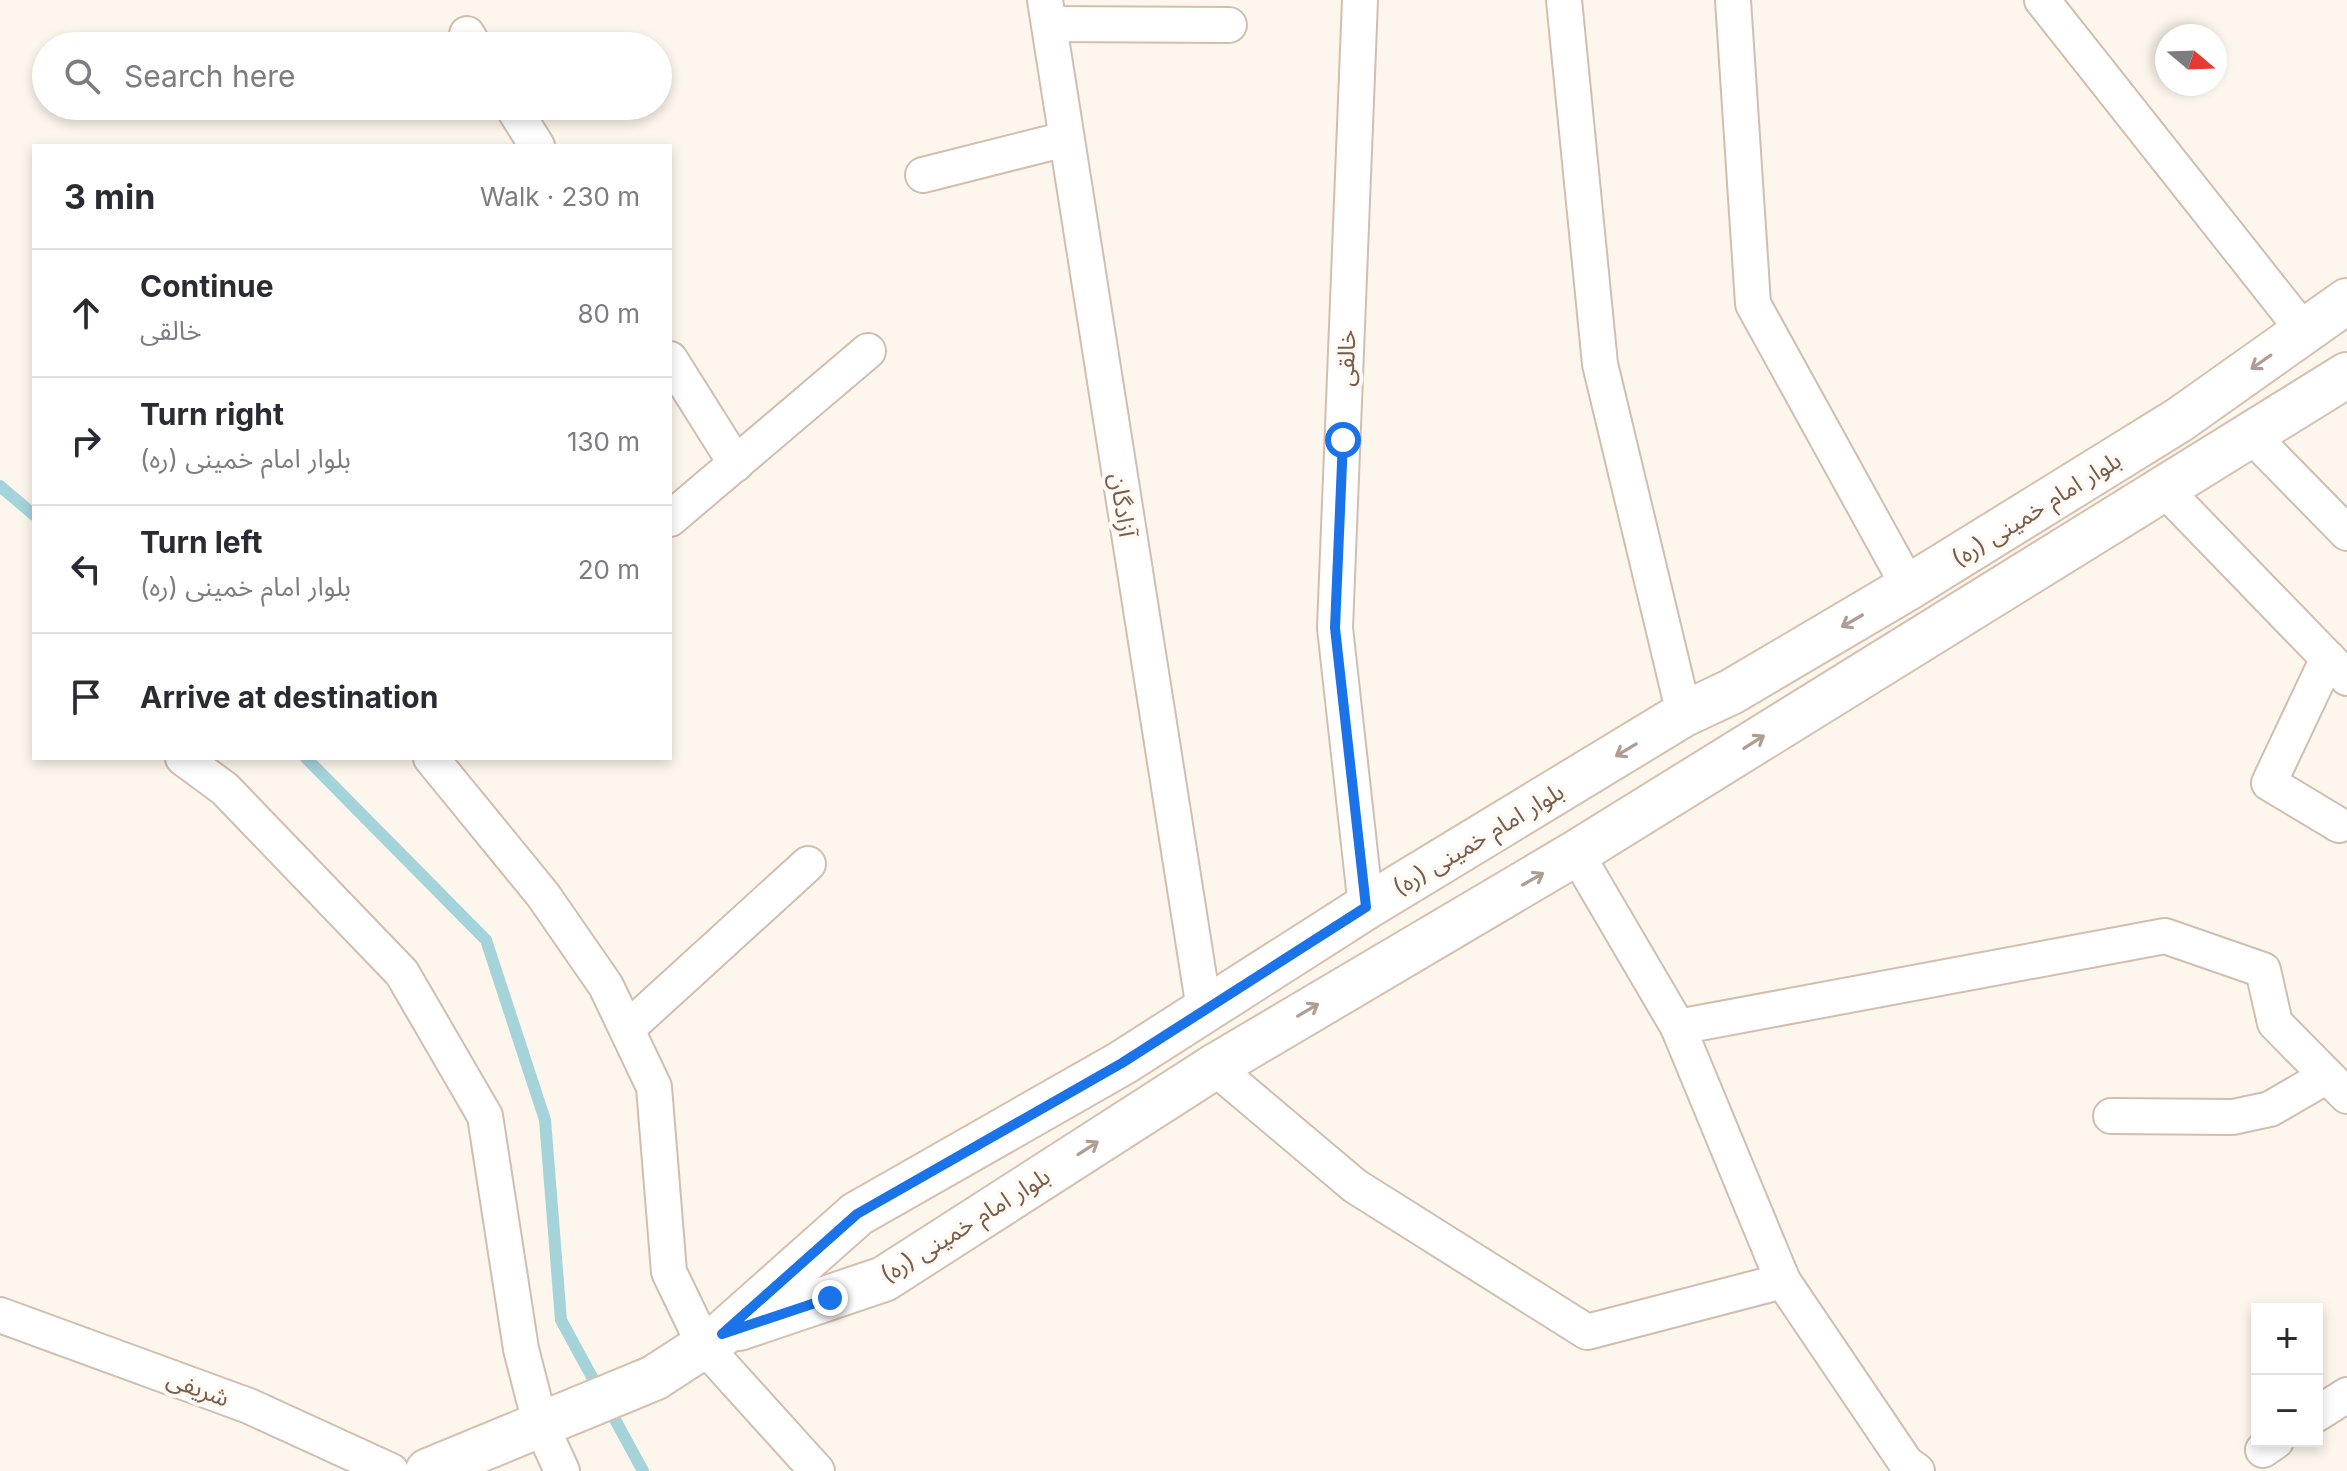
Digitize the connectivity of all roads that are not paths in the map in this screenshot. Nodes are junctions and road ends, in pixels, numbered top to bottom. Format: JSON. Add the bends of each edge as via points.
{"nodes":[{"id":1,"x":1360,"y":0,"type":"edge"},
{"id":2,"x":1564,"y":0,"type":"edge"},
{"id":3,"x":1733,"y":0,"type":"edge"},
{"id":4,"x":2042,"y":0,"type":"edge"},
{"id":5,"x":1047,"y":12,"type":"edge"},
{"id":6,"x":1229,"y":25,"type":"dead end"},
{"id":7,"x":521,"y":120,"type":"edge"},
{"id":8,"x":1066,"y":139,"type":"junction"},
{"id":9,"x":536,"y":144,"type":"edge"},
{"id":10,"x":923,"y":175,"type":"dead end"},
{"id":11,"x":2347,"y":301,"type":"edge"},
{"id":12,"x":2304,"y":331,"type":"junction"},
{"id":13,"x":868,"y":351,"type":"dead end"},
{"id":14,"x":672,"y":362,"type":"edge"},
{"id":15,"x":2347,"y":375,"type":"edge"},
{"id":16,"x":2251,"y":435,"type":"junction"},
{"id":17,"x":736,"y":464,"type":"junction"},
{"id":18,"x":2163,"y":488,"type":"junction"},
{"id":19,"x":672,"y":517,"type":"edge"},
{"id":20,"x":2347,"y":533,"type":"edge"},
{"id":21,"x":1909,"y":587,"type":"junction"},
{"id":22,"x":2337,"y":668,"type":"edge"},
{"id":23,"x":1684,"y":714,"type":"junction"},
{"id":24,"x":186,"y":760,"type":"edge"},
{"id":25,"x":433,"y":760,"type":"edge"},
{"id":26,"x":2339,"y":825,"type":"dead end"},
{"id":27,"x":1576,"y":853,"type":"junction"},
{"id":28,"x":808,"y":864,"type":"dead end"},
{"id":29,"x":1366,"y":907,"type":"junction"},
{"id":30,"x":1204,"y":1009,"type":"junction"},
{"id":31,"x":1678,"y":1027,"type":"junction"},
{"id":32,"x":627,"y":1029,"type":"junction"},
{"id":33,"x":1214,"y":1067,"type":"junction"},
{"id":34,"x":2337,"y":1086,"type":"edge"},
{"id":35,"x":2111,"y":1116,"type":"dead end"},
{"id":36,"x":1783,"y":1281,"type":"junction"},
{"id":37,"x":0,"y":1315,"type":"edge"},
{"id":38,"x":714,"y":1341,"type":"junction"},
{"id":39,"x":2347,"y":1395,"type":"edge"},
{"id":40,"x":2323,"y":1410,"type":"edge"},
{"id":41,"x":550,"y":1418,"type":"junction"},
{"id":42,"x":443,"y":1468,"type":"edge"},
{"id":43,"x":1907,"y":1468,"type":"edge"},
{"id":44,"x":391,"y":1471,"type":"edge"},
{"id":45,"x":562,"y":1471,"type":"edge"},
{"id":46,"x":817,"y":1471,"type":"edge"}],
"edges":[{"from":1,"to":29,"type":"street","name":"خالقی","via":[[1335,628]]},
{"from":2,"to":23,"type":"street","via":[[1600,364]]},
{"from":3,"to":21,"type":"street","via":[[1753,304]]},
{"from":4,"to":12,"type":"street"},
{"from":5,"to":6,"type":"street"},
{"from":5,"to":8,"type":"street","name":"آزادگان"},
{"from":7,"to":9,"type":"street"},
{"from":8,"to":10,"type":"street"},
{"from":8,"to":30,"type":"street","name":"آزادگان"},
{"from":11,"to":12,"type":"main road","name":"بلوار امام خمینی (ره)"},
{"from":12,"to":21,"type":"main road","name":"بلوار امام خمینی (ره)","one_way":true,"via":[[2179,420]]},
{"from":13,"to":17,"type":"street"},
{"from":14,"to":17,"type":"street"},
{"from":15,"to":16,"type":"main road","name":"بلوار امام خمینی (ره)"},
{"from":16,"to":18,"type":"main road","name":"بلوار امام خمینی (ره)"},
{"from":16,"to":20,"type":"street"},
{"from":17,"to":19,"type":"street"},
{"from":18,"to":22,"type":"street"},
{"from":27,"to":18,"type":"main road","name":"بلوار امام خمینی (ره)","one_way":true},
{"from":21,"to":23,"type":"main road","name":"بلوار امام خمینی (ره)","one_way":true},
{"from":22,"to":26,"type":"street","via":[[2269,783]]},
{"from":23,"to":29,"type":"main road","name":"بلوار امام خمینی (ره)","one_way":true},
{"from":24,"to":41,"type":"street","via":[[225,789],[402,973],[485,1116],[521,1349]]},
{"from":25,"to":32,"type":"street","via":[[543,895],[606,986]]},
{"from":27,"to":31,"type":"street"},
{"from":33,"to":27,"type":"main road","name":"بلوار امام خمینی (ره)","one_way":true},
{"from":28,"to":32,"type":"street"},
{"from":29,"to":30,"type":"main road","name":"بلوار امام خمینی (ره)"},
{"from":30,"to":38,"type":"main road","name":"بلوار امام خمینی (ره)","via":[[1122,1063],[857,1214]]},
{"from":31,"to":34,"type":"street","via":[[2165,936],[2263,970],[2275,1023]]},
{"from":31,"to":36,"type":"street"},
{"from":32,"to":38,"type":"street","via":[[654,1087],[669,1272]]},
{"from":33,"to":36,"type":"street","via":[[1355,1186],[1587,1332]]},
{"from":38,"to":33,"type":"main road","name":"بلوار امام خمینی (ره)","one_way":true,"via":[[884,1279]]},
{"from":34,"to":35,"type":"street","via":[[2233,1117]]},
{"from":36,"to":43,"type":"street"},
{"from":37,"to":44,"type":"street","name":"شریفی","via":[[249,1406]]},
{"from":38,"to":41,"type":"main road","via":[[654,1378]]},
{"from":38,"to":46,"type":"street"},
{"from":39,"to":40,"type":"street"},
{"from":41,"to":42,"type":"main road"},
{"from":41,"to":45,"type":"street"}]}
